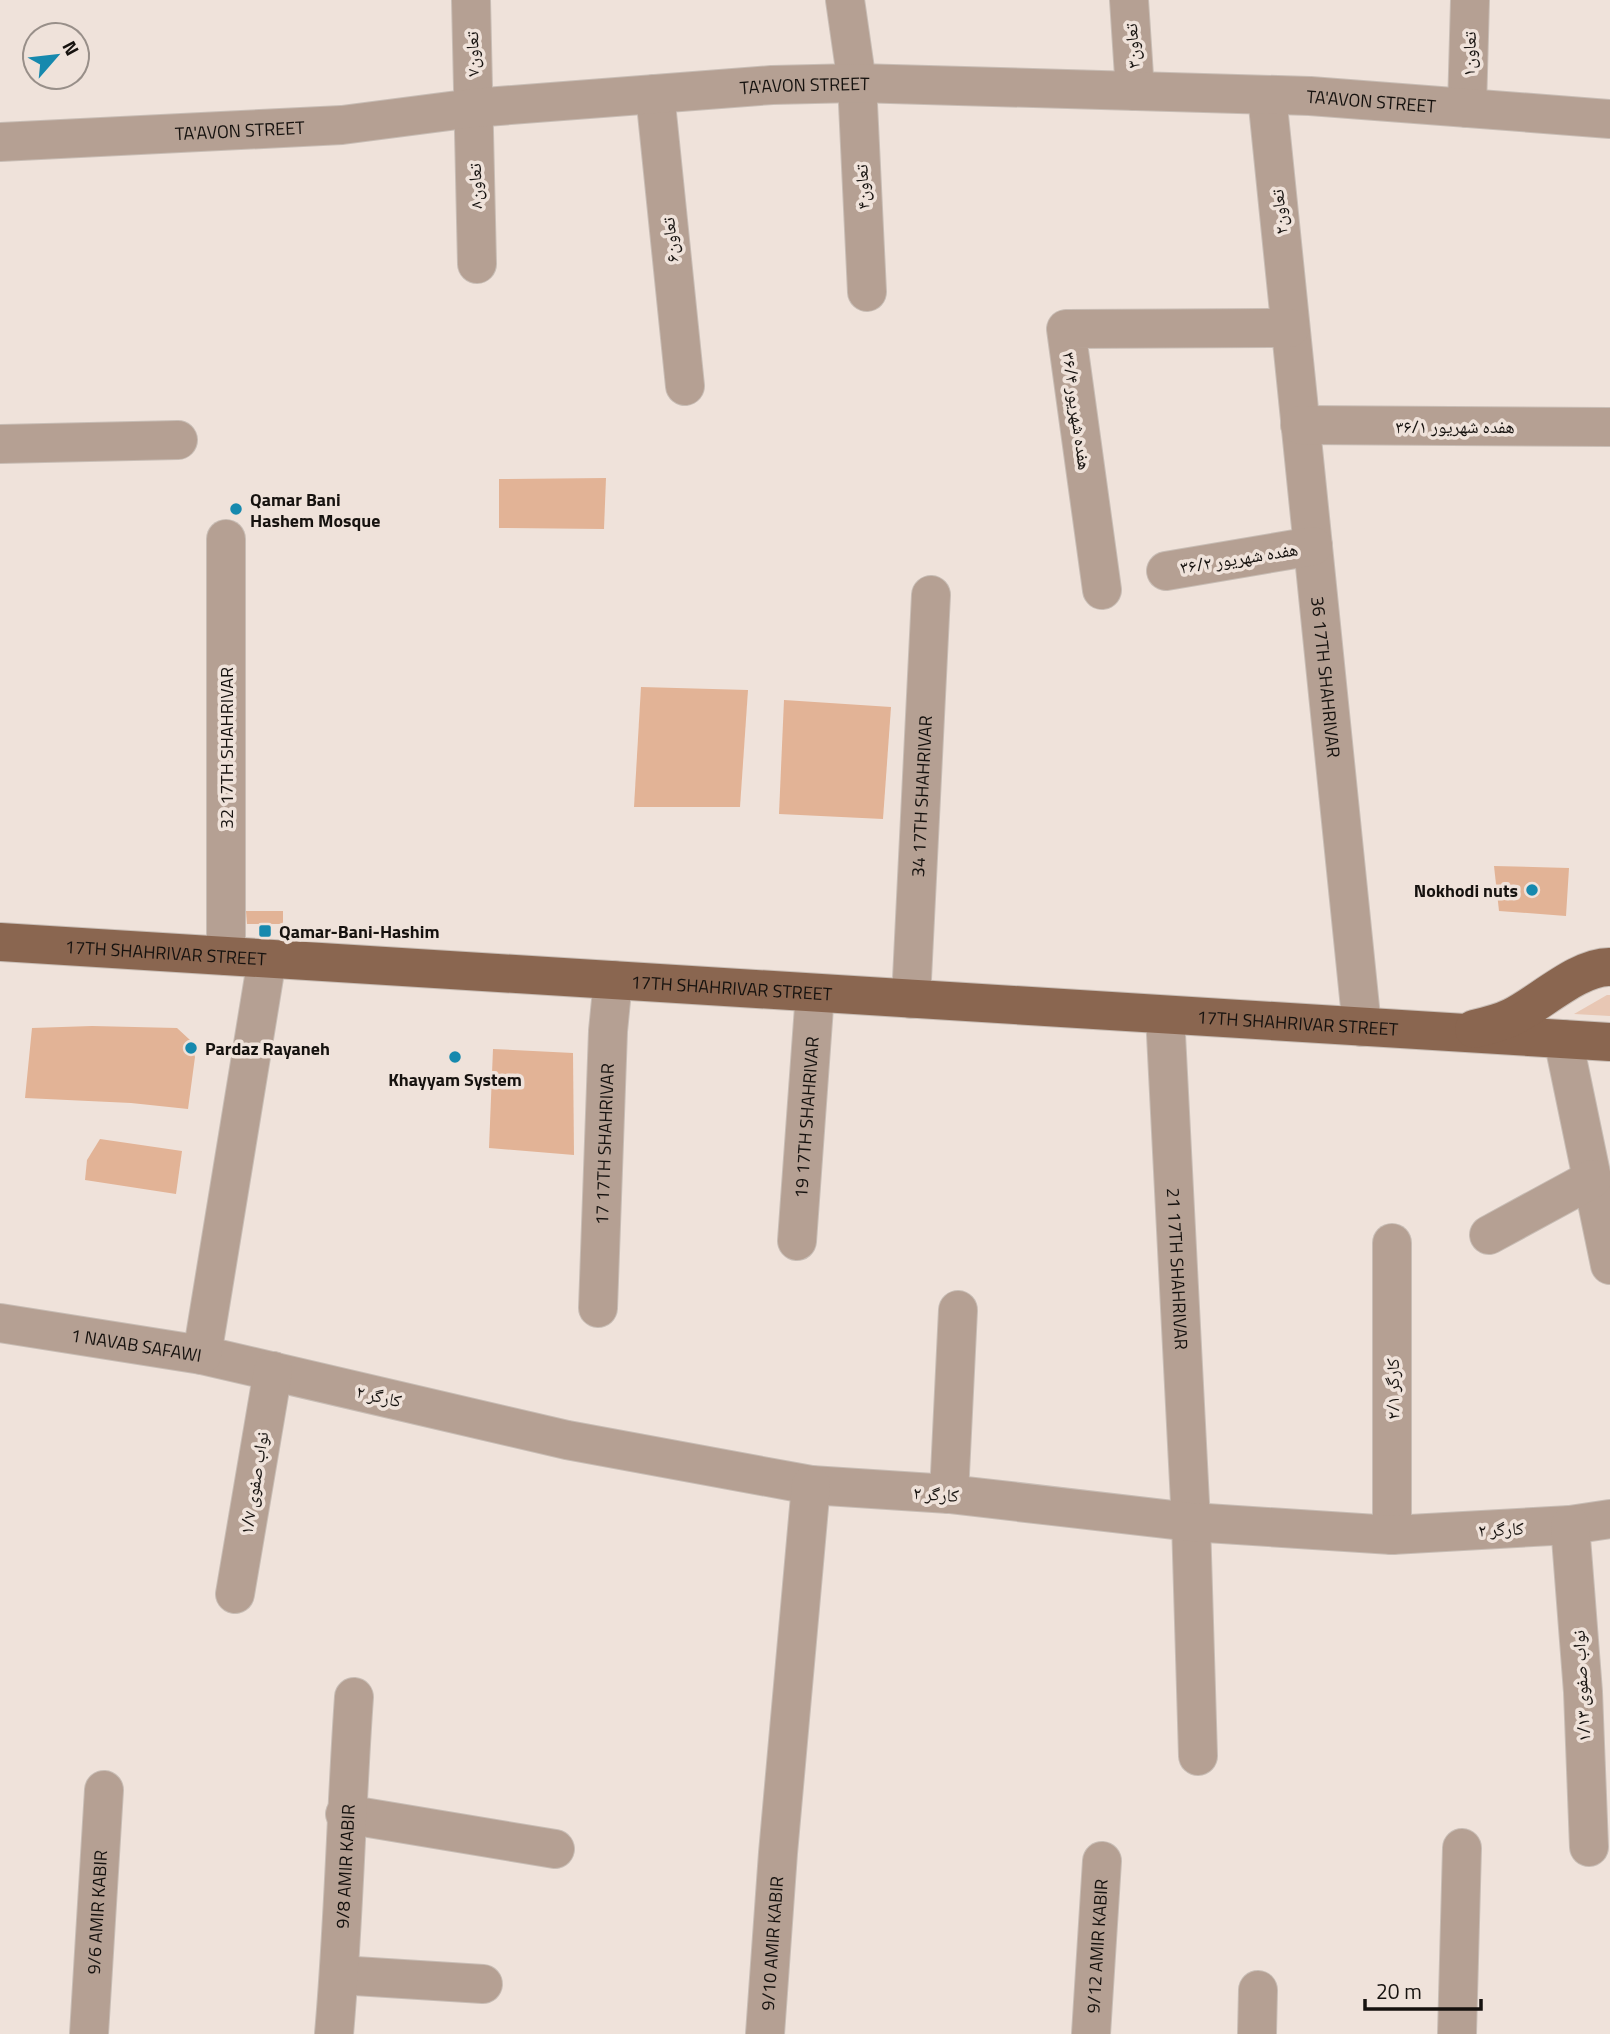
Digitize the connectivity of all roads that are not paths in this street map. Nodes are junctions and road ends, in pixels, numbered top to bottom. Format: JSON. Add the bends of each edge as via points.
{"nodes":[{"id":1,"x":471,"y":0,"type":"edge"},
{"id":2,"x":845,"y":0,"type":"edge"},
{"id":3,"x":1129,"y":0,"type":"edge"},
{"id":4,"x":1470,"y":0,"type":"edge"},
{"id":5,"x":857,"y":83,"type":"junction"},
{"id":6,"x":1135,"y":92,"type":"junction"},
{"id":7,"x":655,"y":94,"type":"junction"},
{"id":8,"x":1267,"y":96,"type":"junction"},
{"id":9,"x":473,"y":108,"type":"junction"},
{"id":10,"x":1467,"y":108,"type":"junction"},
{"id":11,"x":1610,"y":119,"type":"edge"},
{"id":12,"x":0,"y":142,"type":"edge"},
{"id":13,"x":477,"y":264,"type":"dead end"},
{"id":14,"x":867,"y":292,"type":"dead end"},
{"id":15,"x":1290,"y":328,"type":"junction"},
{"id":16,"x":685,"y":386,"type":"dead end"},
{"id":17,"x":1300,"y":425,"type":"junction"},
{"id":18,"x":1610,"y":427,"type":"edge"},
{"id":19,"x":178,"y":440,"type":"dead end"},
{"id":20,"x":0,"y":444,"type":"edge"},
{"id":21,"x":226,"y":539,"type":"dead end"},
{"id":22,"x":1313,"y":546,"type":"junction"},
{"id":23,"x":1166,"y":571,"type":"dead end"},
{"id":24,"x":1102,"y":590,"type":"dead end"},
{"id":25,"x":931,"y":595,"type":"dead end"},
{"id":26,"x":0,"y":942,"type":"edge"},
{"id":27,"x":226,"y":956,"type":"junction"},
{"id":28,"x":267,"y":959,"type":"junction"},
{"id":29,"x":1610,"y":967,"type":"edge"},
{"id":30,"x":612,"y":980,"type":"junction"},
{"id":31,"x":815,"y":993,"type":"junction"},
{"id":32,"x":911,"y":999,"type":"junction"},
{"id":33,"x":1165,"y":1015,"type":"junction"},
{"id":34,"x":1362,"y":1027,"type":"junction"},
{"id":35,"x":1462,"y":1033,"type":"junction"},
{"id":36,"x":1563,"y":1039,"type":"junction"},
{"id":37,"x":1610,"y":1042,"type":"edge"},
{"id":38,"x":1592,"y":1180,"type":"junction"},
{"id":39,"x":1489,"y":1234,"type":"dead end"},
{"id":40,"x":797,"y":1241,"type":"dead end"},
{"id":41,"x":1392,"y":1243,"type":"dead end"},
{"id":42,"x":1610,"y":1265,"type":"edge"},
{"id":43,"x":598,"y":1308,"type":"dead end"},
{"id":44,"x":958,"y":1310,"type":"dead end"},
{"id":45,"x":0,"y":1324,"type":"edge"},
{"id":46,"x":202,"y":1355,"type":"junction"},
{"id":47,"x":272,"y":1371,"type":"junction"},
{"id":48,"x":811,"y":1485,"type":"junction"},
{"id":49,"x":949,"y":1494,"type":"junction"},
{"id":50,"x":1610,"y":1519,"type":"edge"},
{"id":51,"x":1191,"y":1522,"type":"junction"},
{"id":52,"x":1570,"y":1525,"type":"junction"},
{"id":53,"x":1392,"y":1535,"type":"junction"},
{"id":54,"x":235,"y":1594,"type":"dead end"},
{"id":55,"x":354,"y":1697,"type":"dead end"},
{"id":56,"x":1198,"y":1756,"type":"dead end"},
{"id":57,"x":104,"y":1790,"type":"dead end"},
{"id":58,"x":345,"y":1814,"type":"junction"},
{"id":59,"x":1589,"y":1847,"type":"dead end"},
{"id":60,"x":1462,"y":1848,"type":"dead end"},
{"id":61,"x":555,"y":1849,"type":"dead end"},
{"id":62,"x":1102,"y":1861,"type":"dead end"},
{"id":63,"x":339,"y":1975,"type":"junction"},
{"id":64,"x":483,"y":1984,"type":"dead end"},
{"id":65,"x":1258,"y":1990,"type":"dead end"},
{"id":66,"x":89,"y":2034,"type":"edge"},
{"id":67,"x":334,"y":2034,"type":"edge"},
{"id":68,"x":765,"y":2034,"type":"edge"},
{"id":69,"x":1091,"y":2034,"type":"edge"},
{"id":70,"x":1257,"y":2034,"type":"edge"},
{"id":71,"x":1457,"y":2034,"type":"edge"}],
"edges":[{"from":1,"to":9,"type":"street","name":"تعاون۷"},
{"from":2,"to":5,"type":"street","name":"تعاون۴"},
{"from":3,"to":6,"type":"street","name":"تعاون۳"},
{"from":4,"to":10,"type":"street","name":"تعاون۱"},
{"from":5,"to":6,"type":"street","name":"TA'AVON STREET"},
{"from":5,"to":7,"type":"street","name":"TA'AVON STREET"},
{"from":5,"to":14,"type":"street","name":"تعاون۴"},
{"from":6,"to":8,"type":"street","name":"TA'AVON STREET"},
{"from":7,"to":9,"type":"street","name":"TA'AVON STREET"},
{"from":7,"to":16,"type":"street","name":"تعاون۶"},
{"from":8,"to":10,"type":"street","name":"TA'AVON STREET"},
{"from":8,"to":15,"type":"street","name":"تعاون۲"},
{"from":9,"to":12,"type":"street","name":"TA'AVON STREET","via":[[342,125]]},
{"from":9,"to":13,"type":"street","name":"تعاون۸"},
{"from":10,"to":11,"type":"street","name":"TA'AVON STREET"},
{"from":15,"to":17,"type":"street","name":"36 17TH SHAHRIVAR"},
{"from":15,"to":24,"type":"street","name":"هفده شهریور ۳۶/۴","via":[[1066,330]]},
{"from":17,"to":18,"type":"street","name":"هفده شهریور ۳۶/۱"},
{"from":17,"to":22,"type":"street","name":"36 17TH SHAHRIVAR"},
{"from":19,"to":20,"type":"street"},
{"from":21,"to":27,"type":"street","name":"32 17TH SHAHRIVAR"},
{"from":22,"to":23,"type":"street","name":"هفده شهریور ۳۶/۲"},
{"from":22,"to":34,"type":"street","name":"36 17TH SHAHRIVAR"},
{"from":25,"to":32,"type":"street","name":"34 17TH SHAHRIVAR"},
{"from":26,"to":27,"type":"main road","name":"17TH SHAHRIVAR STREET"},
{"from":27,"to":28,"type":"main road","name":"17TH SHAHRIVAR STREET"},
{"from":28,"to":30,"type":"main road","name":"17TH SHAHRIVAR STREET"},
{"from":28,"to":46,"type":"street"},
{"from":29,"to":35,"type":"main road","name":"17TH SHAHRIVAR STREET","via":[[1573,978],[1511,1018]]},
{"from":30,"to":31,"type":"main road","name":"17TH SHAHRIVAR STREET"},
{"from":30,"to":43,"type":"street","name":"17 17TH SHAHRIVAR"},
{"from":31,"to":32,"type":"main road","name":"17TH SHAHRIVAR STREET"},
{"from":31,"to":40,"type":"street","name":"19 17TH SHAHRIVAR"},
{"from":32,"to":33,"type":"main road","name":"17TH SHAHRIVAR STREET"},
{"from":33,"to":34,"type":"main road","name":"17TH SHAHRIVAR STREET"},
{"from":33,"to":51,"type":"street","name":"21 17TH SHAHRIVAR"},
{"from":34,"to":35,"type":"main road","name":"17TH SHAHRIVAR STREET"},
{"from":35,"to":36,"type":"main road","name":"17TH SHAHRIVAR STREET"},
{"from":36,"to":37,"type":"main road","name":"17TH SHAHRIVAR STREET"},
{"from":36,"to":38,"type":"street"},
{"from":38,"to":39,"type":"street"},
{"from":38,"to":42,"type":"street"},
{"from":41,"to":53,"type":"street","name":"کارگر ۲/۱"},
{"from":44,"to":49,"type":"street"},
{"from":45,"to":46,"type":"street","name":"1 NAVAB SAFAWI"},
{"from":46,"to":47,"type":"street","name":"1 NAVAB SAFAWI"},
{"from":47,"to":48,"type":"street","name":"کارگر ۲","via":[[567,1440]]},
{"from":47,"to":54,"type":"street","name":"نواب صفوی ۱/۷"},
{"from":48,"to":49,"type":"street","name":"کارگر ۲"},
{"from":48,"to":68,"type":"street","name":"9/10 AMIR KABIR"},
{"from":49,"to":51,"type":"street","name":"کارگر ۲"},
{"from":50,"to":52,"type":"street","name":"کارگر ۲"},
{"from":51,"to":53,"type":"street","name":"کارگر ۲"},
{"from":51,"to":56,"type":"street","name":"21 17TH SHAHRIVAR"},
{"from":52,"to":53,"type":"street","name":"کارگر ۲"},
{"from":52,"to":59,"type":"street","name":"نواب صفوی ۱/۱۳"},
{"from":55,"to":58,"type":"street","name":"9/8 AMIR KABIR"},
{"from":57,"to":66,"type":"street","name":"9/6 AMIR KABIR"},
{"from":58,"to":61,"type":"street"},
{"from":58,"to":63,"type":"street","name":"9/8 AMIR KABIR"},
{"from":60,"to":71,"type":"street"},
{"from":62,"to":69,"type":"street","name":"9/12 AMIR KABIR"},
{"from":63,"to":64,"type":"street"},
{"from":63,"to":67,"type":"street","name":"9/8 AMIR KABIR"},
{"from":65,"to":70,"type":"street"}]}
